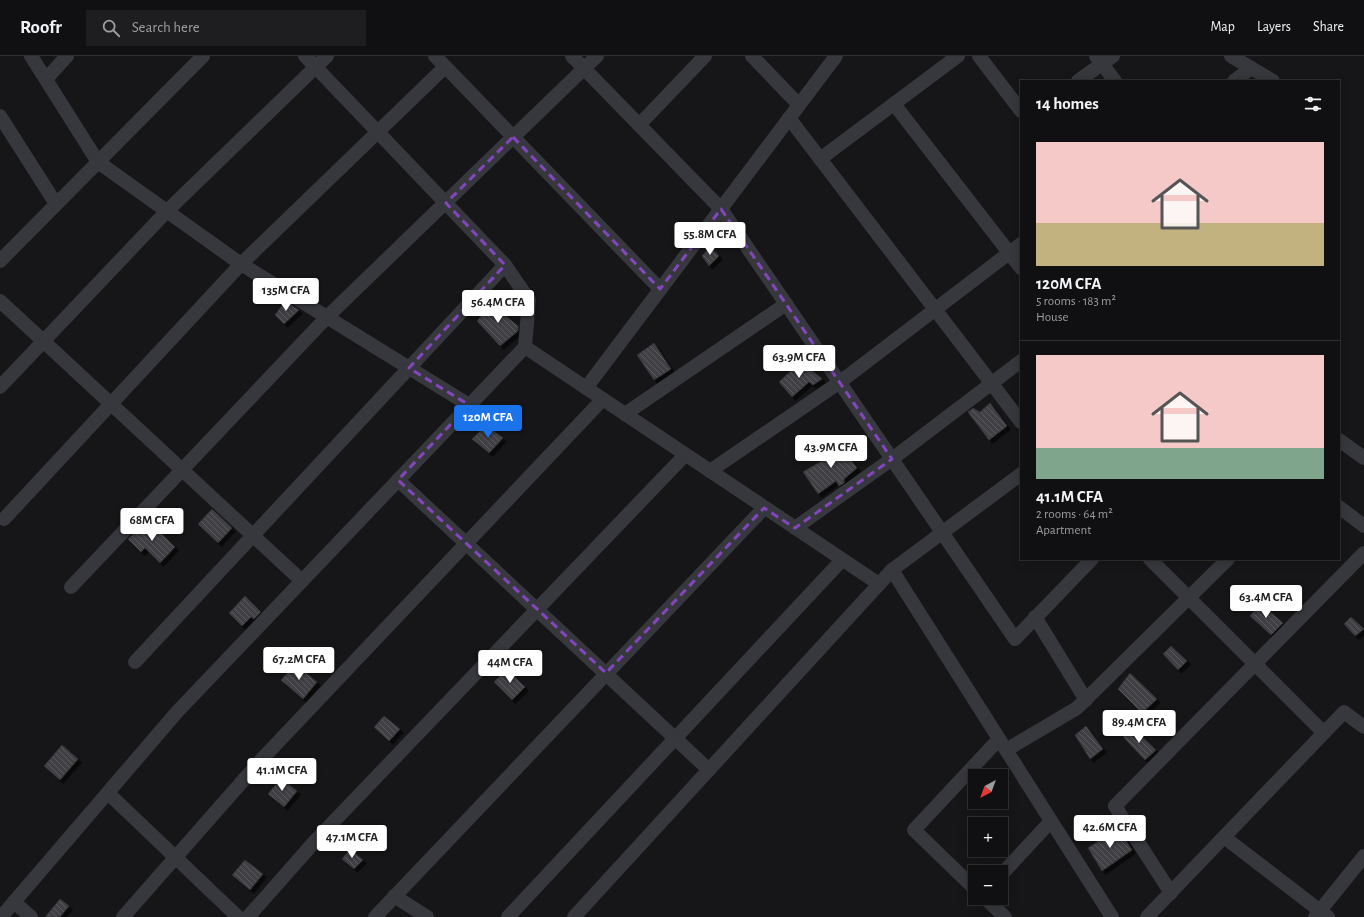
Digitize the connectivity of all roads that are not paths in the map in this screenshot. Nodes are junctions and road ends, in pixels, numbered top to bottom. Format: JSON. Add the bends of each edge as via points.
{"nodes":[{"id":1,"x":32,"y":56,"type":"edge"},
{"id":2,"x":67,"y":56,"type":"edge"},
{"id":3,"x":203,"y":56,"type":"edge"},
{"id":4,"x":305,"y":56,"type":"edge"},
{"id":5,"x":327,"y":56,"type":"edge"},
{"id":6,"x":434,"y":56,"type":"edge"},
{"id":7,"x":572,"y":56,"type":"edge"},
{"id":8,"x":597,"y":56,"type":"edge"},
{"id":9,"x":705,"y":56,"type":"edge"},
{"id":10,"x":752,"y":56,"type":"edge"},
{"id":11,"x":836,"y":56,"type":"edge"},
{"id":12,"x":958,"y":56,"type":"edge"},
{"id":13,"x":979,"y":56,"type":"edge"},
{"id":14,"x":1231,"y":56,"type":"edge"},
{"id":15,"x":1103,"y":59,"type":"edge"},
{"id":16,"x":316,"y":67,"type":"junction"},
{"id":17,"x":445,"y":67,"type":"junction"},
{"id":18,"x":1251,"y":68,"type":"junction"},
{"id":19,"x":584,"y":69,"type":"junction"},
{"id":20,"x":46,"y":79,"type":"junction"},
{"id":21,"x":1079,"y":80,"type":"edge"},
{"id":22,"x":1114,"y":80,"type":"edge"},
{"id":23,"x":1235,"y":80,"type":"edge"},
{"id":24,"x":1271,"y":80,"type":"edge"},
{"id":25,"x":894,"y":104,"type":"junction"},
{"id":26,"x":799,"y":105,"type":"junction"},
{"id":27,"x":1020,"y":110,"type":"edge"},
{"id":28,"x":0,"y":116,"type":"edge"},
{"id":29,"x":789,"y":118,"type":"junction"},
{"id":30,"x":639,"y":125,"type":"junction"},
{"id":31,"x":378,"y":132,"type":"junction"},
{"id":32,"x":513,"y":137,"type":"junction"},
{"id":33,"x":820,"y":159,"type":"junction"},
{"id":34,"x":98,"y":162,"type":"junction"},
{"id":35,"x":446,"y":203,"type":"junction"},
{"id":36,"x":56,"y":204,"type":"junction"},
{"id":37,"x":721,"y":209,"type":"junction"},
{"id":38,"x":167,"y":211,"type":"junction"},
{"id":39,"x":1020,"y":245,"type":"edge"},
{"id":40,"x":1009,"y":253,"type":"junction"},
{"id":41,"x":0,"y":261,"type":"edge"},
{"id":42,"x":241,"y":264,"type":"junction"},
{"id":43,"x":505,"y":265,"type":"junction"},
{"id":44,"x":1020,"y":267,"type":"edge"},
{"id":45,"x":660,"y":289,"type":"junction"},
{"id":46,"x":0,"y":301,"type":"edge"},
{"id":47,"x":786,"y":304,"type":"junction"},
{"id":48,"x":935,"y":310,"type":"junction"},
{"id":49,"x":327,"y":317,"type":"junction"},
{"id":50,"x":44,"y":341,"type":"junction"},
{"id":51,"x":525,"y":347,"type":"junction"},
{"id":52,"x":1020,"y":362,"type":"edge"},
{"id":53,"x":409,"y":368,"type":"junction"},
{"id":54,"x":840,"y":382,"type":"junction"},
{"id":55,"x":992,"y":383,"type":"junction"},
{"id":56,"x":0,"y":387,"type":"edge"},
{"id":57,"x":586,"y":388,"type":"junction"},
{"id":58,"x":603,"y":400,"type":"junction"},
{"id":59,"x":111,"y":404,"type":"junction"},
{"id":60,"x":469,"y":405,"type":"junction"},
{"id":61,"x":625,"y":414,"type":"junction"},
{"id":62,"x":1020,"y":421,"type":"edge"},
{"id":63,"x":1341,"y":445,"type":"edge"},
{"id":64,"x":686,"y":455,"type":"junction"},
{"id":65,"x":1364,"y":458,"type":"edge"},
{"id":66,"x":892,"y":459,"type":"junction"},
{"id":67,"x":182,"y":470,"type":"junction"},
{"id":68,"x":710,"y":471,"type":"junction"},
{"id":69,"x":1020,"y":475,"type":"edge"},
{"id":70,"x":398,"y":480,"type":"junction"},
{"id":71,"x":764,"y":508,"type":"junction"},
{"id":72,"x":1340,"y":508,"type":"edge"},
{"id":73,"x":4,"y":519,"type":"dead end"},
{"id":74,"x":1364,"y":526,"type":"edge"},
{"id":75,"x":795,"y":528,"type":"junction"},
{"id":76,"x":942,"y":533,"type":"junction"},
{"id":77,"x":254,"y":536,"type":"junction"},
{"id":78,"x":467,"y":543,"type":"junction"},
{"id":79,"x":1364,"y":553,"type":"edge"},
{"id":80,"x":842,"y":560,"type":"junction"},
{"id":81,"x":1091,"y":560,"type":"edge"},
{"id":82,"x":1151,"y":560,"type":"edge"},
{"id":83,"x":1227,"y":560,"type":"edge"},
{"id":84,"x":892,"y":570,"type":"junction"},
{"id":85,"x":302,"y":581,"type":"junction"},
{"id":86,"x":879,"y":584,"type":"junction"},
{"id":87,"x":71,"y":587,"type":"dead end"},
{"id":88,"x":1189,"y":598,"type":"junction"},
{"id":89,"x":537,"y":609,"type":"junction"},
{"id":90,"x":1035,"y":618,"type":"junction"},
{"id":91,"x":136,"y":662,"type":"dead end"},
{"id":92,"x":1255,"y":664,"type":"junction"},
{"id":93,"x":606,"y":673,"type":"junction"},
{"id":94,"x":1086,"y":700,"type":"junction"},
{"id":95,"x":1364,"y":728,"type":"edge"},
{"id":96,"x":1324,"y":733,"type":"junction"},
{"id":97,"x":675,"y":738,"type":"junction"},
{"id":98,"x":1003,"y":745,"type":"junction"},
{"id":99,"x":709,"y":770,"type":"junction"},
{"id":100,"x":108,"y":793,"type":"junction"},
{"id":101,"x":1051,"y":821,"type":"junction"},
{"id":102,"x":1224,"y":837,"type":"junction"},
{"id":103,"x":1364,"y":856,"type":"edge"},
{"id":104,"x":175,"y":858,"type":"junction"},
{"id":105,"x":1008,"y":867,"type":"edge"},
{"id":106,"x":968,"y":882,"type":"edge"},
{"id":107,"x":1171,"y":893,"type":"junction"},
{"id":108,"x":394,"y":896,"type":"junction"},
{"id":109,"x":14,"y":902,"type":"junction"},
{"id":110,"x":992,"y":905,"type":"edge"},
{"id":111,"x":1321,"y":915,"type":"edge"},
{"id":112,"x":2,"y":917,"type":"edge"},
{"id":113,"x":31,"y":917,"type":"edge"},
{"id":114,"x":123,"y":917,"type":"edge"},
{"id":115,"x":238,"y":917,"type":"edge"},
{"id":116,"x":248,"y":917,"type":"edge"},
{"id":117,"x":375,"y":917,"type":"edge"},
{"id":118,"x":426,"y":917,"type":"edge"},
{"id":119,"x":508,"y":917,"type":"edge"},
{"id":120,"x":574,"y":917,"type":"edge"},
{"id":121,"x":1005,"y":917,"type":"edge"},
{"id":122,"x":1112,"y":917,"type":"edge"},
{"id":123,"x":1147,"y":917,"type":"edge"}],
"edges":[{"from":1,"to":20,"type":"street"},
{"from":2,"to":20,"type":"street"},
{"from":3,"to":34,"type":"street"},
{"from":4,"to":16,"type":"street"},
{"from":5,"to":16,"type":"street"},
{"from":6,"to":17,"type":"street"},
{"from":7,"to":19,"type":"street"},
{"from":8,"to":19,"type":"street"},
{"from":9,"to":30,"type":"street"},
{"from":10,"to":26,"type":"street"},
{"from":11,"to":26,"type":"street"},
{"from":12,"to":25,"type":"street"},
{"from":13,"to":27,"type":"street"},
{"from":14,"to":18,"type":"street"},
{"from":15,"to":21,"type":"street"},
{"from":15,"to":22,"type":"street"},
{"from":16,"to":31,"type":"street"},
{"from":16,"to":38,"type":"street"},
{"from":17,"to":31,"type":"street"},
{"from":17,"to":32,"type":"street"},
{"from":18,"to":23,"type":"street"},
{"from":18,"to":24,"type":"street"},
{"from":19,"to":30,"type":"street"},
{"from":19,"to":32,"type":"street"},
{"from":20,"to":34,"type":"street"},
{"from":25,"to":33,"type":"street"},
{"from":25,"to":40,"type":"street"},
{"from":26,"to":29,"type":"street"},
{"from":28,"to":36,"type":"street"},
{"from":29,"to":33,"type":"street"},
{"from":29,"to":37,"type":"street"},
{"from":30,"to":37,"type":"street"},
{"from":31,"to":35,"type":"street"},
{"from":31,"to":42,"type":"street"},
{"from":32,"to":35,"type":"street"},
{"from":32,"to":45,"type":"street"},
{"from":33,"to":48,"type":"street"},
{"from":34,"to":36,"type":"street"},
{"from":34,"to":38,"type":"street"},
{"from":35,"to":43,"type":"street"},
{"from":35,"to":49,"type":"street"},
{"from":36,"to":41,"type":"street"},
{"from":37,"to":45,"type":"street"},
{"from":37,"to":47,"type":"street"},
{"from":38,"to":42,"type":"street"},
{"from":38,"to":50,"type":"street"},
{"from":39,"to":40,"type":"street"},
{"from":40,"to":44,"type":"street"},
{"from":40,"to":48,"type":"street"},
{"from":42,"to":49,"type":"street"},
{"from":42,"to":59,"type":"street"},
{"from":43,"to":51,"type":"street","via":[[529,300]]},
{"from":43,"to":53,"type":"street"},
{"from":45,"to":57,"type":"street"},
{"from":46,"to":50,"type":"street"},
{"from":47,"to":54,"type":"street"},
{"from":47,"to":61,"type":"street"},
{"from":48,"to":54,"type":"street"},
{"from":48,"to":55,"type":"street"},
{"from":49,"to":53,"type":"street"},
{"from":49,"to":67,"type":"street"},
{"from":50,"to":56,"type":"street"},
{"from":50,"to":59,"type":"street"},
{"from":51,"to":57,"type":"street"},
{"from":51,"to":60,"type":"street"},
{"from":52,"to":55,"type":"street"},
{"from":53,"to":60,"type":"street"},
{"from":53,"to":77,"type":"street"},
{"from":54,"to":66,"type":"street"},
{"from":54,"to":68,"type":"street"},
{"from":55,"to":62,"type":"street"},
{"from":55,"to":66,"type":"street"},
{"from":57,"to":58,"type":"street"},
{"from":58,"to":61,"type":"street"},
{"from":58,"to":78,"type":"street"},
{"from":59,"to":67,"type":"street"},
{"from":59,"to":73,"type":"street"},
{"from":60,"to":70,"type":"street"},
{"from":61,"to":64,"type":"street"},
{"from":63,"to":65,"type":"street"},
{"from":64,"to":68,"type":"street"},
{"from":64,"to":89,"type":"street"},
{"from":66,"to":75,"type":"street"},
{"from":66,"to":76,"type":"street"},
{"from":67,"to":77,"type":"street"},
{"from":67,"to":87,"type":"street"},
{"from":68,"to":71,"type":"street"},
{"from":69,"to":76,"type":"street"},
{"from":70,"to":78,"type":"street"},
{"from":70,"to":85,"type":"street"},
{"from":71,"to":75,"type":"street"},
{"from":71,"to":93,"type":"street"},
{"from":72,"to":74,"type":"street"},
{"from":75,"to":80,"type":"street"},
{"from":76,"to":84,"type":"street"},
{"from":76,"to":90,"type":"street","via":[[1015,639]]},
{"from":77,"to":85,"type":"street"},
{"from":77,"to":91,"type":"street"},
{"from":78,"to":89,"type":"street"},
{"from":78,"to":104,"type":"street","via":[[262,759]]},
{"from":79,"to":92,"type":"street"},
{"from":80,"to":86,"type":"street"},
{"from":80,"to":97,"type":"street"},
{"from":81,"to":90,"type":"street"},
{"from":82,"to":88,"type":"street"},
{"from":83,"to":88,"type":"street"},
{"from":84,"to":86,"type":"street"},
{"from":84,"to":98,"type":"street"},
{"from":85,"to":100,"type":"street","via":[[177,712]]},
{"from":86,"to":99,"type":"street"},
{"from":88,"to":92,"type":"street"},
{"from":88,"to":94,"type":"street"},
{"from":89,"to":93,"type":"street"},
{"from":89,"to":116,"type":"street","via":[[316,840]]},
{"from":90,"to":94,"type":"street"},
{"from":92,"to":96,"type":"street"},
{"from":92,"to":107,"type":"street","via":[[1115,806]]},
{"from":93,"to":97,"type":"street"},
{"from":93,"to":108,"type":"street"},
{"from":94,"to":98,"type":"street","via":[[1077,708]]},
{"from":95,"to":96,"type":"street","via":[[1344,712]]},
{"from":96,"to":102,"type":"street"},
{"from":97,"to":99,"type":"street"},
{"from":97,"to":119,"type":"street"},
{"from":98,"to":101,"type":"street"},
{"from":98,"to":106,"type":"street","via":[[914,830]]},
{"from":99,"to":120,"type":"street"},
{"from":100,"to":104,"type":"street"},
{"from":100,"to":109,"type":"street"},
{"from":101,"to":105,"type":"street"},
{"from":101,"to":122,"type":"street"},
{"from":102,"to":107,"type":"street"},
{"from":102,"to":111,"type":"street"},
{"from":103,"to":111,"type":"street"},
{"from":104,"to":114,"type":"street"},
{"from":104,"to":115,"type":"street"},
{"from":107,"to":123,"type":"street"},
{"from":108,"to":117,"type":"street"},
{"from":108,"to":118,"type":"street"},
{"from":109,"to":112,"type":"street"},
{"from":109,"to":113,"type":"street"},
{"from":110,"to":121,"type":"street"}]}
